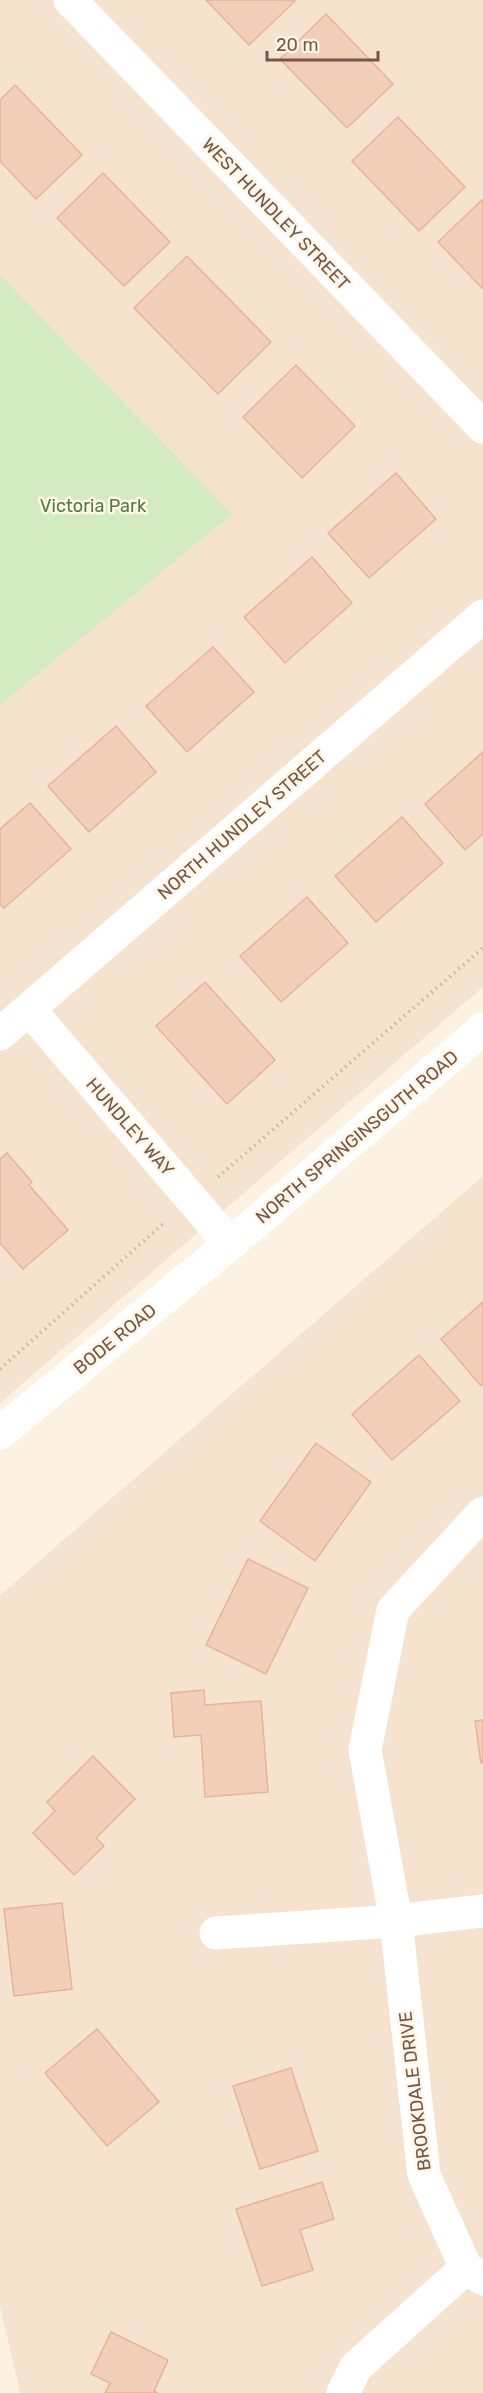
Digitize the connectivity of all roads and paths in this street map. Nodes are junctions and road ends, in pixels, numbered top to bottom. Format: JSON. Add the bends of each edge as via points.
{"nodes":[{"id":1,"x":70,"y":0,"type":"edge"},
{"id":2,"x":483,"y":427,"type":"edge"},
{"id":3,"x":483,"y":616,"type":"edge"},
{"id":4,"x":483,"y":948,"type":"edge"},
{"id":5,"x":29,"y":1009,"type":"junction"},
{"id":6,"x":483,"y":1029,"type":"edge"},
{"id":7,"x":0,"y":1034,"type":"edge"},
{"id":8,"x":192,"y":1199,"type":"junction"},
{"id":9,"x":230,"y":1244,"type":"junction"},
{"id":10,"x":0,"y":1369,"type":"edge"},
{"id":11,"x":0,"y":1433,"type":"edge"},
{"id":12,"x":483,"y":1513,"type":"edge"},
{"id":13,"x":483,"y":1911,"type":"edge"},
{"id":14,"x":396,"y":1922,"type":"junction"},
{"id":15,"x":216,"y":1933,"type":"dead end"},
{"id":16,"x":474,"y":2274,"type":"edge"},
{"id":17,"x":343,"y":2393,"type":"edge"}],
"edges":[{"from":1,"to":2,"type":"street","name":"WEST HUNDLEY STREET"},
{"from":3,"to":5,"type":"street","name":"NORTH HUNDLEY STREET"},
{"from":4,"to":8,"type":"path"},
{"from":5,"to":7,"type":"street","name":"NORTH HUNDLEY STREET"},
{"from":5,"to":8,"type":"street","name":"HUNDLEY WAY"},
{"from":6,"to":9,"type":"street","name":"NORTH SPRINGINSGUTH ROAD"},
{"from":8,"to":9,"type":"street","name":"HUNDLEY WAY"},
{"from":8,"to":10,"type":"path"},
{"from":9,"to":11,"type":"street","name":"BODE ROAD"},
{"from":12,"to":14,"type":"street","name":"BROOKDALE DRIVE","via":[[393,1610],[364,1750]]},
{"from":13,"to":14,"type":"street"},
{"from":14,"to":15,"type":"street"},
{"from":14,"to":16,"type":"street","name":"BROOKDALE DRIVE","via":[[424,2175]]},
{"from":16,"to":17,"type":"street","via":[[356,2367]]}]}
